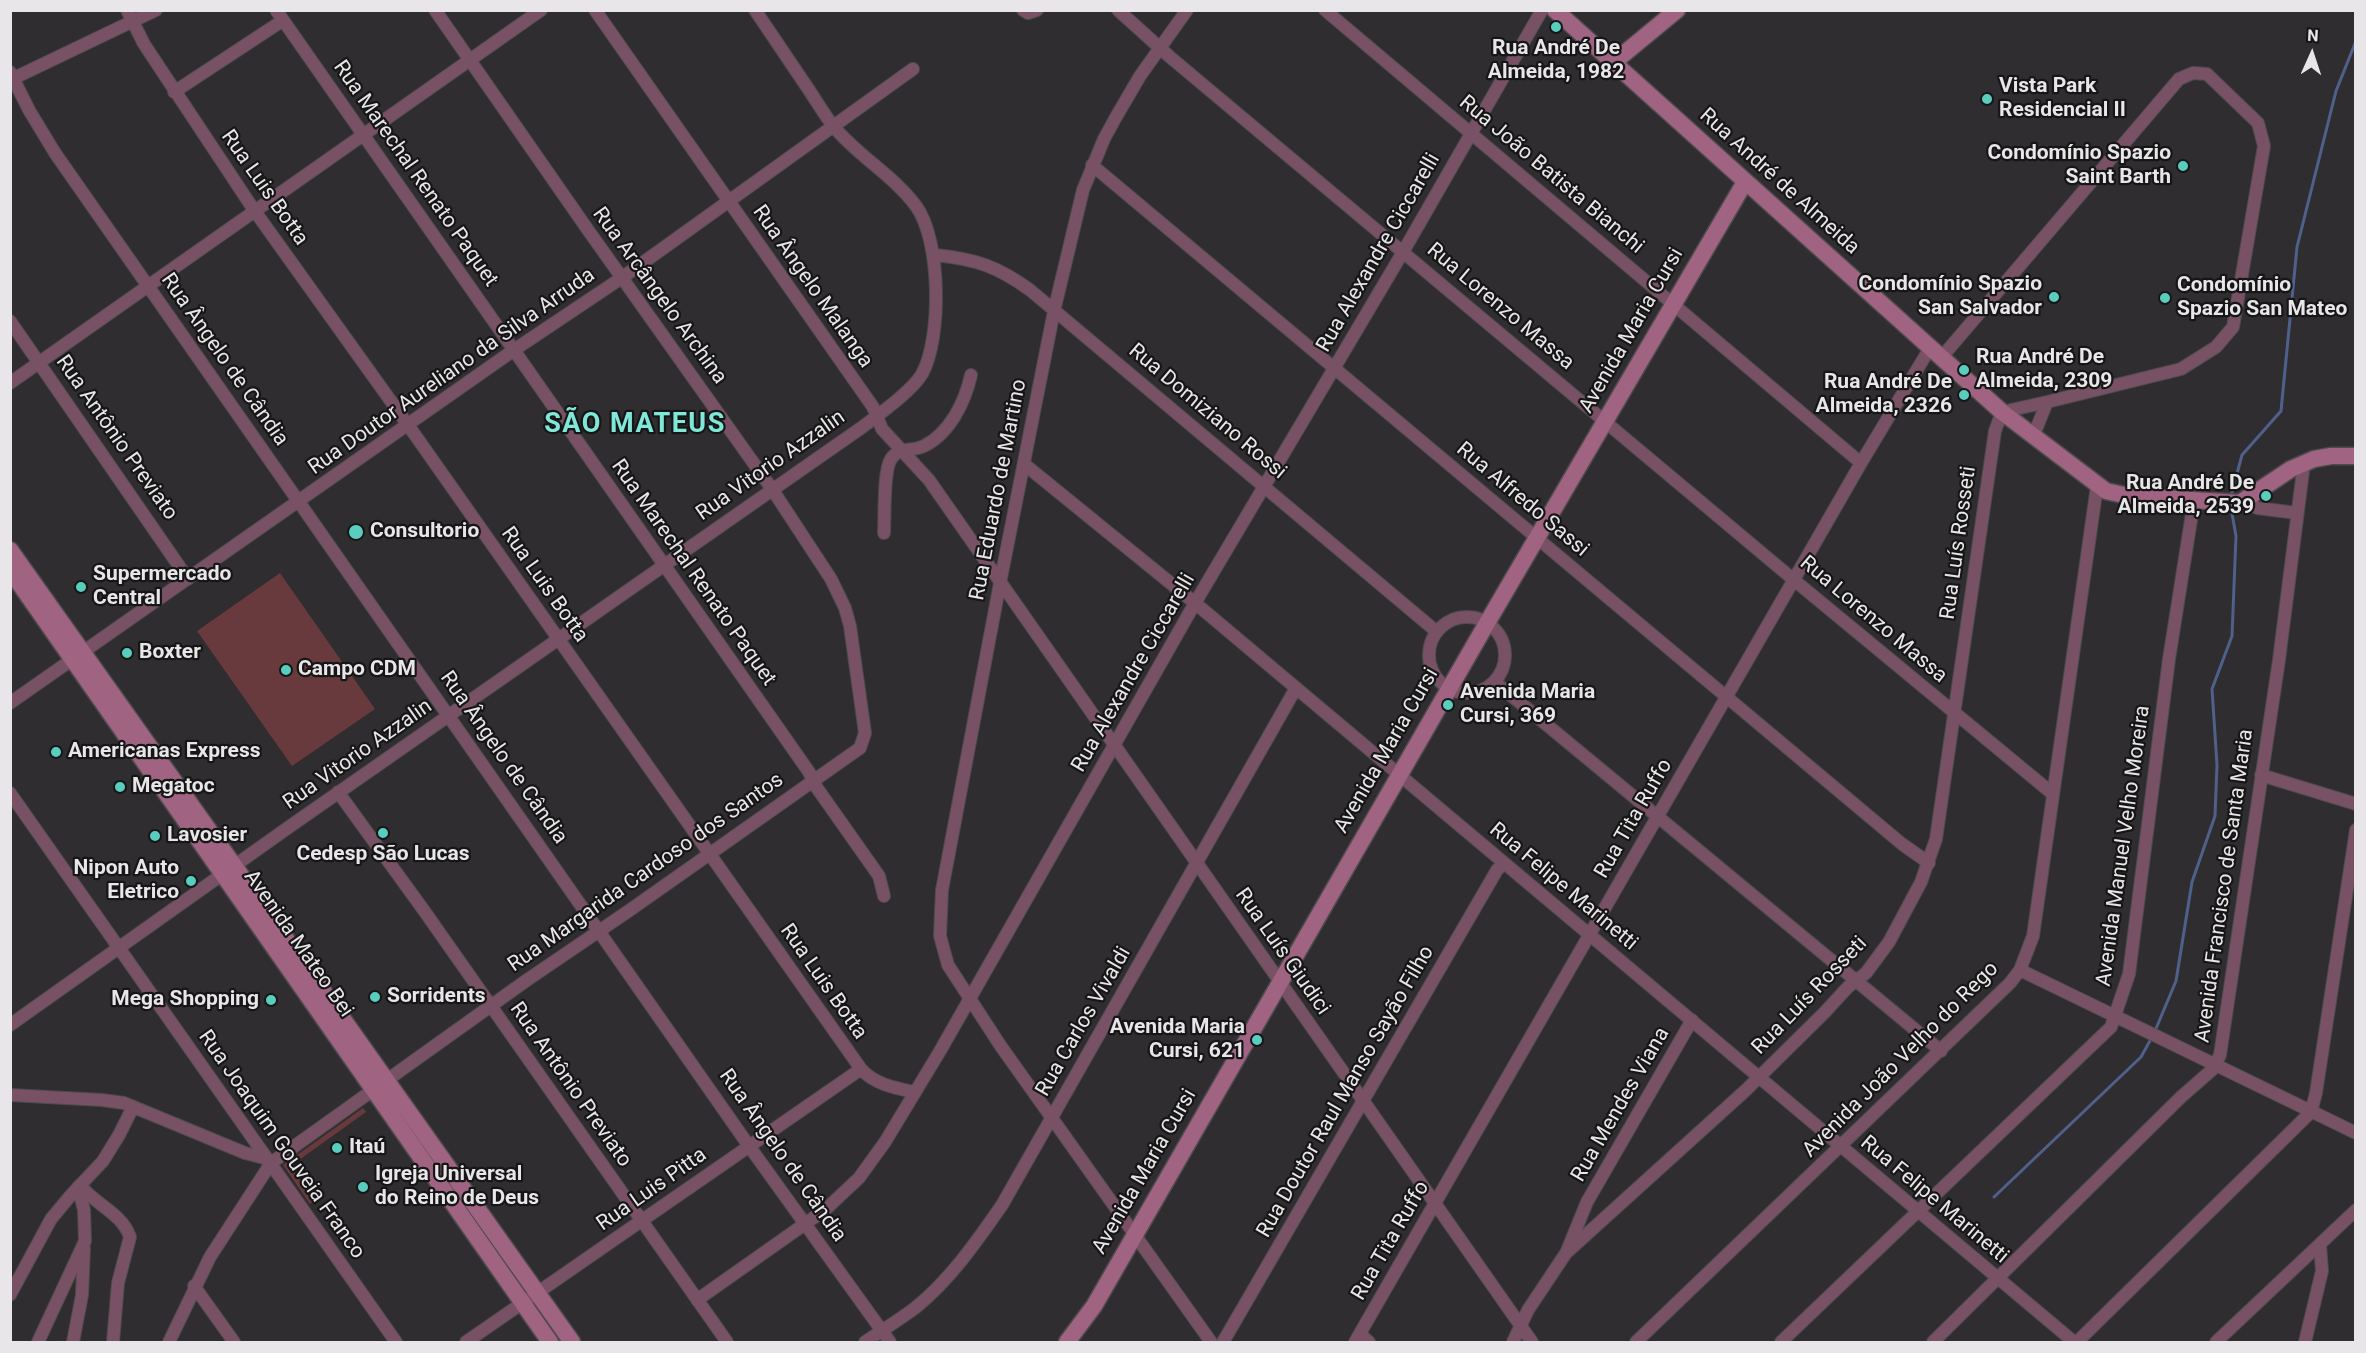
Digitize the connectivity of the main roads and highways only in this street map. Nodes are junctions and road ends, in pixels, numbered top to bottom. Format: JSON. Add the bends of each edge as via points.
{"nodes":[{"id":1,"x":1555,"y":10,"type":"edge"},
{"id":2,"x":1677,"y":10,"type":"edge"},
{"id":3,"x":1614,"y":62,"type":"junction"},
{"id":4,"x":1745,"y":182,"type":"junction"},
{"id":5,"x":2355,"y":456,"type":"edge"},
{"id":6,"x":10,"y":550,"type":"edge"},
{"id":7,"x":10,"y":570,"type":"edge"},
{"id":8,"x":77,"y":656,"type":"junction"},
{"id":9,"x":379,"y":1085,"type":"junction"},
{"id":10,"x":550,"y":1342,"type":"edge"},
{"id":11,"x":572,"y":1342,"type":"edge"},
{"id":12,"x":1067,"y":1342,"type":"edge"}],
"edges":[{"from":1,"to":3,"type":"main road","name":"Rua André de Almeida"},
{"from":2,"to":3,"type":"main road"},
{"from":3,"to":4,"type":"main road","name":"Rua André de Almeida"},
{"from":4,"to":5,"type":"main road","name":"Rua André de Almeida","via":[[2002,412],[2097,486],[2117,495],[2243,502],[2304,463],[2331,456]]},
{"from":4,"to":12,"type":"main road","name":"Avenida Maria Cursi","via":[[1094,1306]]},
{"from":6,"to":8,"type":"main road","name":"Avenida Mateo Bei"},
{"from":7,"to":8,"type":"main road","name":"Avenida Mateo Bei"},
{"from":8,"to":9,"type":"main road","name":"Avenida Mateo Bei"},
{"from":9,"to":10,"type":"main road","name":"Avenida Mateo Bei"},
{"from":9,"to":11,"type":"main road","name":"Avenida Mateo Bei"}]}
